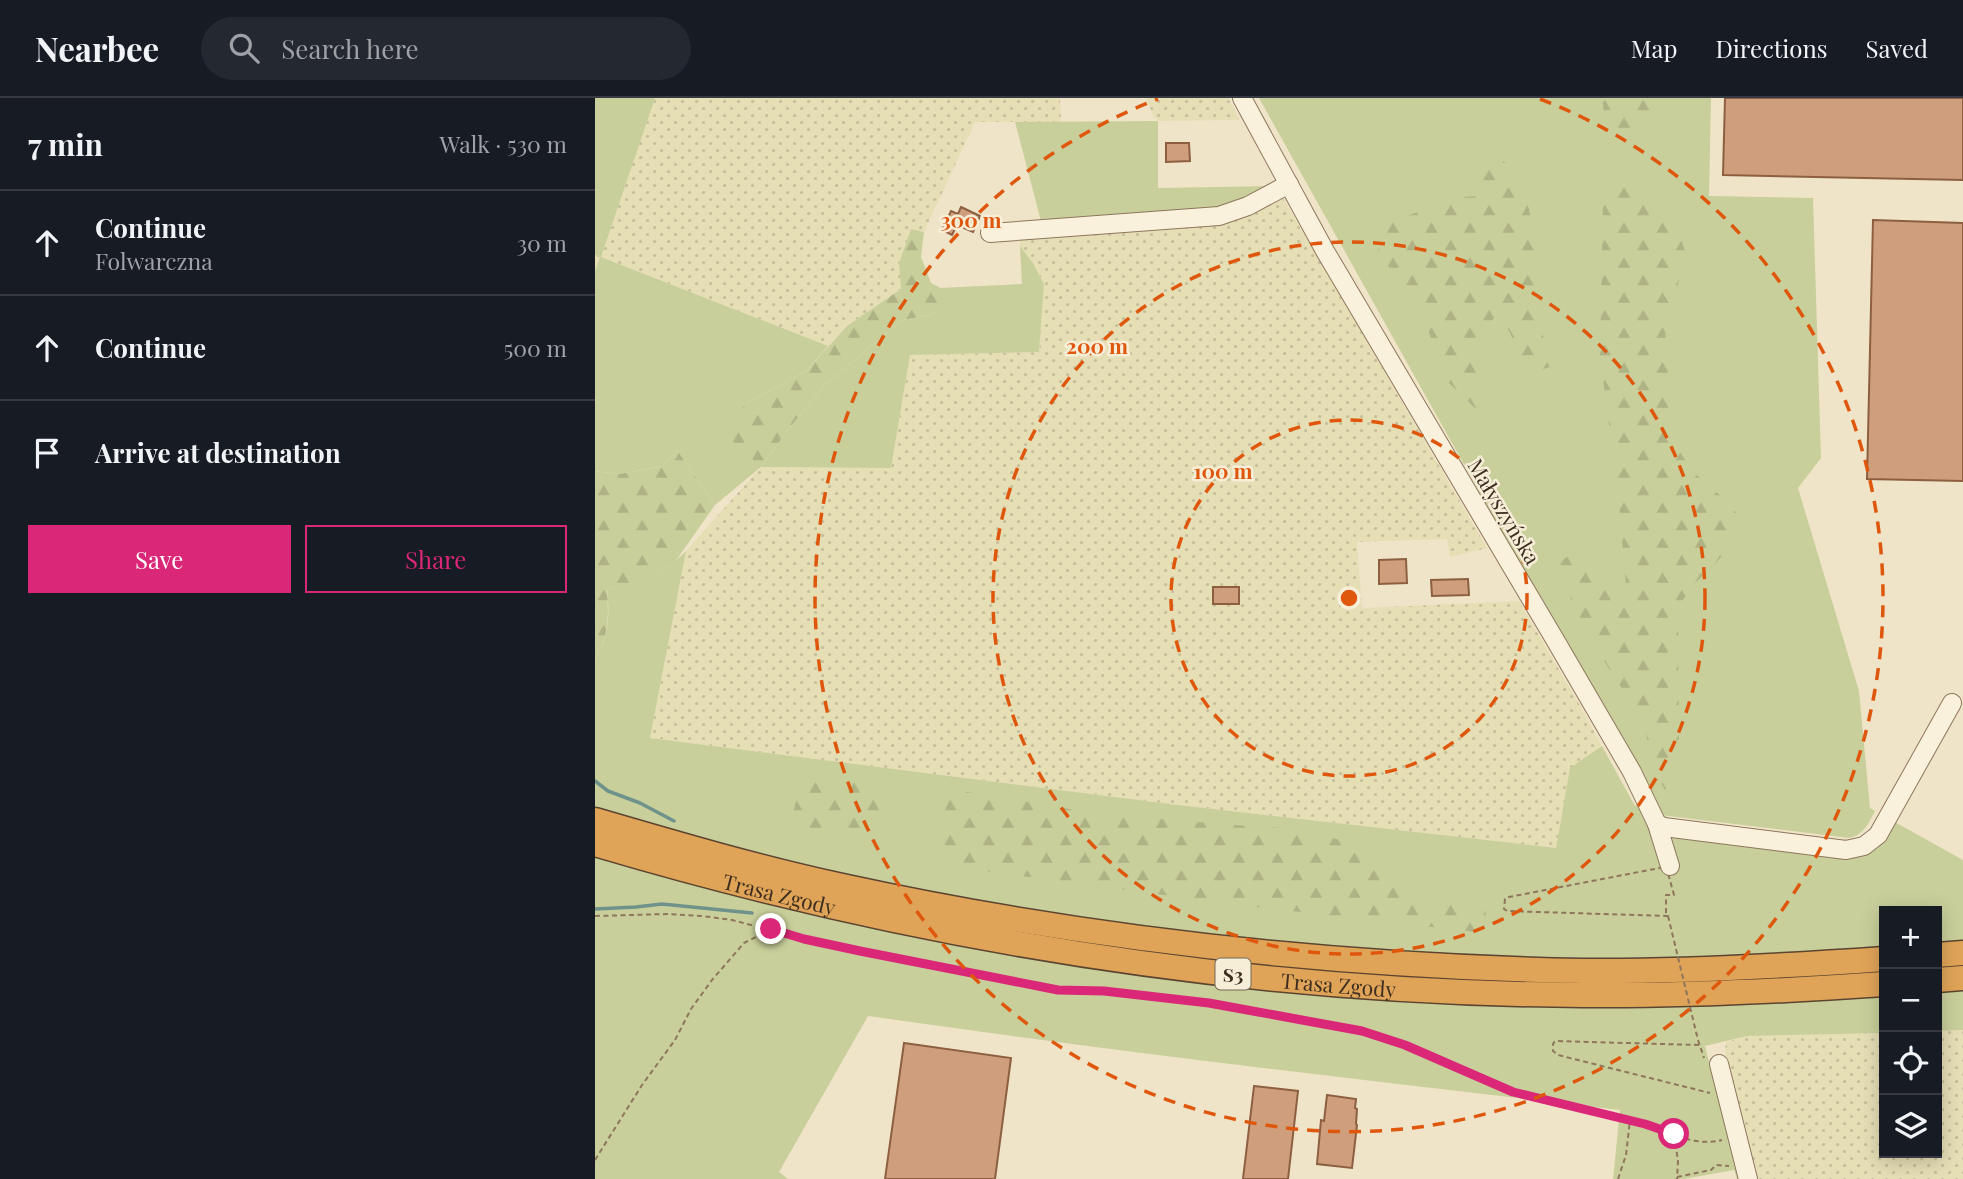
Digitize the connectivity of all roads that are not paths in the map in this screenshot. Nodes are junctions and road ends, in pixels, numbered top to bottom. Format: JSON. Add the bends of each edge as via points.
{"nodes":[{"id":1,"x":1242,"y":98,"type":"edge"},
{"id":2,"x":1289,"y":184,"type":"junction"},
{"id":3,"x":990,"y":233,"type":"dead end"},
{"id":4,"x":1952,"y":704,"type":"dead end"},
{"id":5,"x":595,"y":820,"type":"edge"},
{"id":6,"x":1657,"y":824,"type":"junction"},
{"id":7,"x":595,"y":845,"type":"edge"},
{"id":8,"x":1666,"y":867,"type":"road end"},
{"id":9,"x":1963,"y":953,"type":"edge"},
{"id":10,"x":1942,"y":955,"type":"edge"},
{"id":11,"x":1879,"y":959,"type":"edge"},
{"id":12,"x":1963,"y":978,"type":"edge"},
{"id":13,"x":1942,"y":980,"type":"edge"},
{"id":14,"x":1879,"y":984,"type":"edge"},
{"id":15,"x":1719,"y":1064,"type":"dead end"},
{"id":16,"x":1746,"y":1173,"type":"edge"}],
"edges":[{"from":1,"to":2,"type":"street","name":"Małyszyńska"},
{"from":2,"to":3,"type":"street","via":[[1219,216]]},
{"from":2,"to":6,"type":"street","name":"Małyszyńska","via":[[1632,772]]},
{"from":4,"to":6,"type":"street","via":[[1878,835],[1864,846],[1846,850]]},
{"from":5,"to":11,"type":"highway","name":"Trasa Zgody","number":"S3","via":[[841,886],[1044,924],[1194,945],[1305,957],[1583,971]]},
{"from":6,"to":8,"type":"street","name":"Małyszyńska"},
{"from":7,"to":14,"type":"highway","name":"Trasa Zgody","number":"S3","via":[[900,922],[1193,970],[1425,990],[1535,994],[1667,995]]},
{"from":9,"to":10,"type":"highway"},
{"from":12,"to":13,"type":"highway"},
{"from":15,"to":16,"type":"street"}]}
